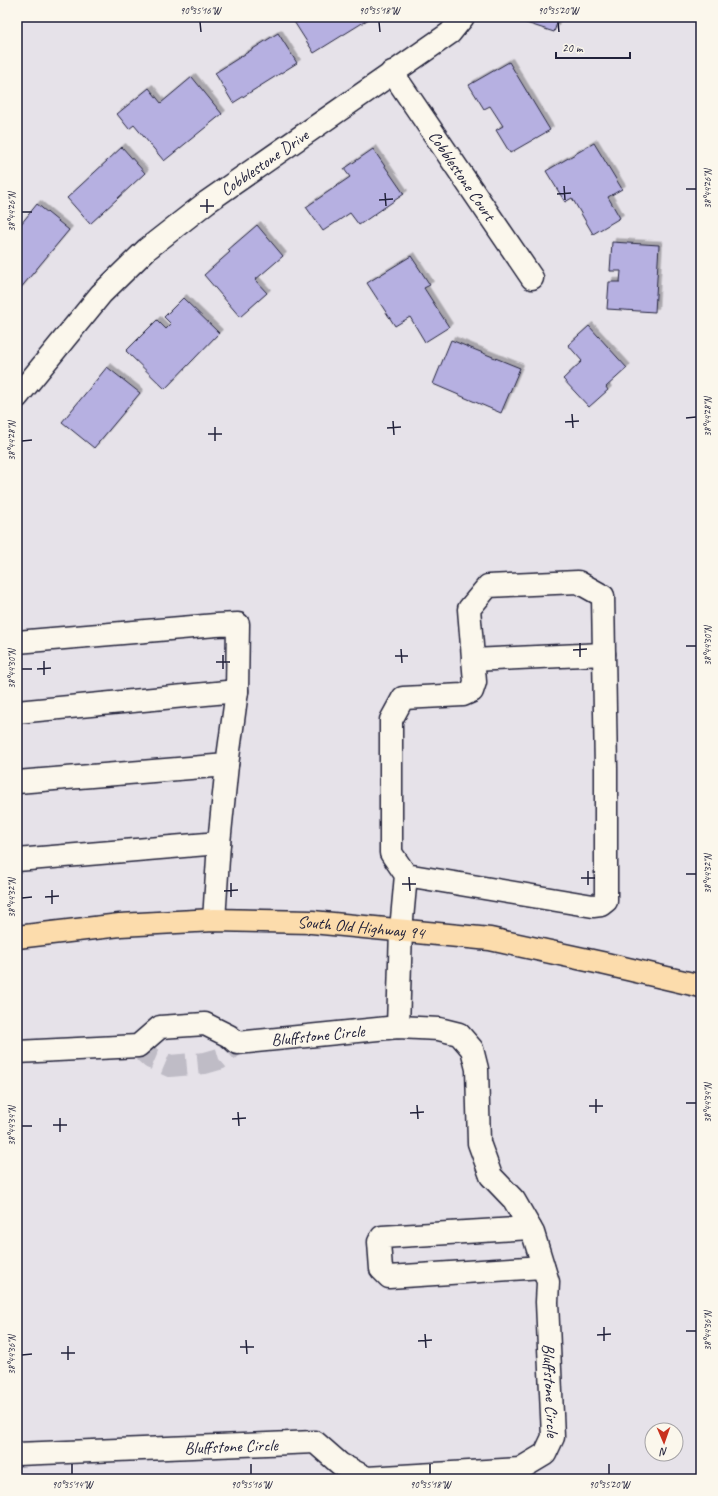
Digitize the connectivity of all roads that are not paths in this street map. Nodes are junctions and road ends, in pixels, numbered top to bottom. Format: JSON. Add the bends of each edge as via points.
{"nodes":[{"id":1,"x":463,"y":17,"type":"edge"},
{"id":2,"x":392,"y":72,"type":"junction"},
{"id":3,"x":532,"y":278,"type":"dead end"},
{"id":4,"x":17,"y":397,"type":"edge"},
{"id":5,"x":17,"y":642,"type":"edge"},
{"id":6,"x":604,"y":654,"type":"junction"},
{"id":7,"x":473,"y":660,"type":"junction"},
{"id":8,"x":237,"y":691,"type":"junction"},
{"id":9,"x":17,"y":712,"type":"edge"},
{"id":10,"x":227,"y":765,"type":"junction"},
{"id":11,"x":17,"y":782,"type":"edge"},
{"id":12,"x":219,"y":843,"type":"junction"},
{"id":13,"x":17,"y":860,"type":"edge"},
{"id":14,"x":406,"y":875,"type":"junction"},
{"id":15,"x":214,"y":920,"type":"junction"},
{"id":16,"x":401,"y":930,"type":"junction"},
{"id":17,"x":17,"y":937,"type":"edge"},
{"id":18,"x":701,"y":986,"type":"edge"},
{"id":19,"x":398,"y":1027,"type":"junction"},
{"id":20,"x":17,"y":1052,"type":"edge"},
{"id":21,"x":530,"y":1228,"type":"junction"},
{"id":22,"x":543,"y":1267,"type":"junction"},
{"id":23,"x":17,"y":1454,"type":"edge"}],
"edges":[{"from":1,"to":2,"type":"street","name":"Cobblestone Drive","via":[[450,33]]},
{"from":2,"to":3,"type":"street","name":"Cobblestone Court"},
{"from":2,"to":4,"type":"street","name":"Cobblestone Drive","via":[[207,202],[147,249],[101,294]]},
{"from":5,"to":8,"type":"street","via":[[238,624]]},
{"from":6,"to":7,"type":"street"},
{"from":6,"to":7,"type":"street","via":[[603,596],[578,582],[496,585],[488,586],[469,609]]},
{"from":6,"to":14,"type":"street","via":[[606,901],[593,906]]},
{"from":7,"to":14,"type":"street","via":[[475,682],[472,691],[463,695],[402,698],[391,720],[391,853]]},
{"from":8,"to":9,"type":"street"},
{"from":8,"to":10,"type":"street"},
{"from":10,"to":11,"type":"street"},
{"from":10,"to":12,"type":"street"},
{"from":12,"to":13,"type":"street"},
{"from":12,"to":15,"type":"street"},
{"from":14,"to":16,"type":"street"},
{"from":15,"to":16,"type":"main road","name":"South Old Highway 94","via":[[312,922]]},
{"from":15,"to":17,"type":"main road","name":"South Old Highway 94","via":[[120,925]]},
{"from":16,"to":18,"type":"main road","name":"South Old Highway 94","via":[[490,939]]},
{"from":16,"to":19,"type":"street"},
{"from":19,"to":20,"type":"street","name":"Bluffstone Circle","via":[[237,1044],[229,1036],[205,1024],[160,1027],[138,1046]]},
{"from":19,"to":21,"type":"street","name":"Bluffstone Circle","via":[[439,1029],[459,1034],[472,1049],[477,1069],[479,1143],[491,1176],[514,1200]]},
{"from":21,"to":22,"type":"street","name":"Bluffstone Circle"},
{"from":21,"to":22,"type":"street","via":[[382,1237],[379,1242],[381,1269],[389,1277]]},
{"from":22,"to":23,"type":"street","name":"Bluffstone Circle","via":[[548,1282],[553,1437],[545,1454],[520,1469],[367,1478],[340,1464],[315,1442]]}]}
